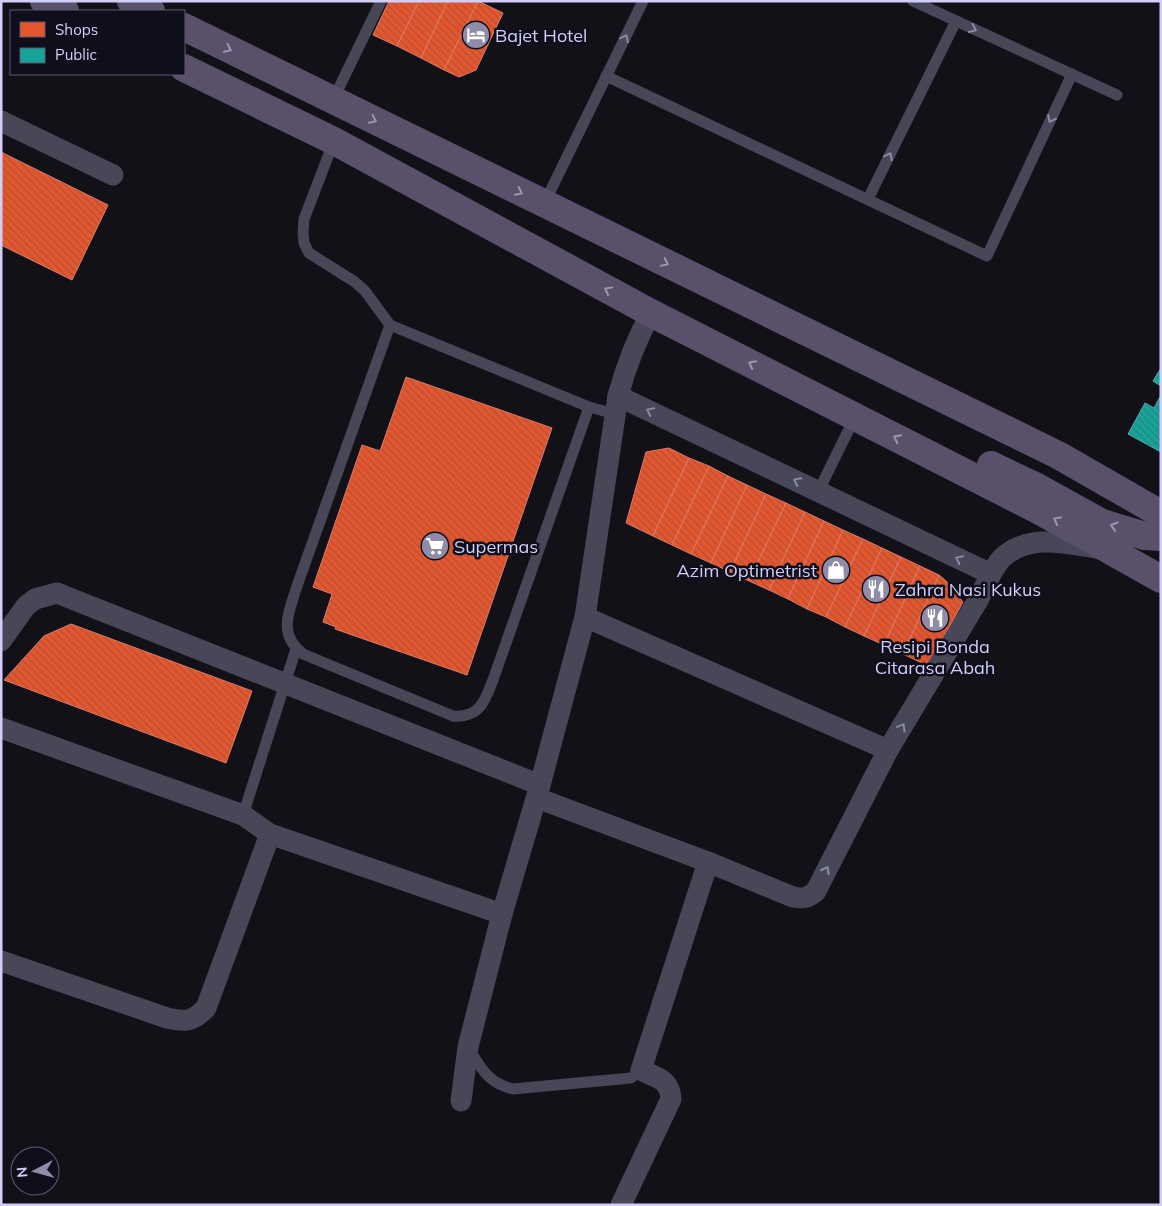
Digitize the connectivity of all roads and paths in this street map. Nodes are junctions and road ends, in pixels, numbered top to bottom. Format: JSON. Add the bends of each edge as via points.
{"nodes":[{"id":1,"x":44,"y":1,"type":"edge"},
{"id":2,"x":130,"y":1,"type":"edge"},
{"id":3,"x":380,"y":1,"type":"edge"},
{"id":4,"x":643,"y":1,"type":"edge"},
{"id":5,"x":913,"y":1,"type":"edge"},
{"id":6,"x":63,"y":10,"type":"edge"},
{"id":7,"x":149,"y":10,"type":"edge"},
{"id":8,"x":956,"y":21,"type":"junction"},
{"id":9,"x":185,"y":27,"type":"edge"},
{"id":10,"x":185,"y":68,"type":"edge"},
{"id":11,"x":1072,"y":74,"type":"junction"},
{"id":12,"x":606,"y":76,"type":"junction"},
{"id":13,"x":1117,"y":95,"type":"dead end"},
{"id":14,"x":333,"y":100,"type":"junction"},
{"id":15,"x":1,"y":121,"type":"edge"},
{"id":16,"x":334,"y":140,"type":"junction"},
{"id":17,"x":113,"y":175,"type":"dead end"},
{"id":18,"x":868,"y":200,"type":"junction"},
{"id":19,"x":544,"y":204,"type":"junction"},
{"id":20,"x":651,"y":313,"type":"junction"},
{"id":21,"x":390,"y":325,"type":"junction"},
{"id":22,"x":617,"y":405,"type":"junction"},
{"id":23,"x":589,"y":407,"type":"junction"},
{"id":24,"x":856,"y":416,"type":"junction"},
{"id":25,"x":931,"y":454,"type":"junction"},
{"id":26,"x":818,"y":492,"type":"junction"},
{"id":27,"x":1161,"y":514,"type":"edge"},
{"id":28,"x":1161,"y":537,"type":"edge"},
{"id":29,"x":1113,"y":551,"type":"junction"},
{"id":30,"x":991,"y":574,"type":"junction"},
{"id":31,"x":1161,"y":578,"type":"edge"},
{"id":32,"x":585,"y":617,"type":"junction"},
{"id":33,"x":1,"y":641,"type":"edge"},
{"id":34,"x":296,"y":649,"type":"junction"},
{"id":35,"x":285,"y":684,"type":"junction"},
{"id":36,"x":1,"y":728,"type":"edge"},
{"id":37,"x":888,"y":750,"type":"junction"},
{"id":38,"x":539,"y":791,"type":"junction"},
{"id":39,"x":243,"y":815,"type":"junction"},
{"id":40,"x":270,"y":834,"type":"junction"},
{"id":41,"x":708,"y":862,"type":"junction"},
{"id":42,"x":502,"y":914,"type":"junction"},
{"id":43,"x":1,"y":961,"type":"edge"},
{"id":44,"x":468,"y":1047,"type":"junction"},
{"id":45,"x":641,"y":1070,"type":"junction"},
{"id":46,"x":461,"y":1101,"type":"dead end"},
{"id":47,"x":621,"y":1205,"type":"edge"}],
"edges":[{"from":1,"to":6,"type":"main road"},
{"from":2,"to":7,"type":"main road"},
{"from":3,"to":14,"type":"lane"},
{"from":12,"to":4,"type":"lane","one_way":true},
{"from":5,"to":8,"type":"lane"},
{"from":8,"to":11,"type":"lane","one_way":true},
{"from":18,"to":8,"type":"lane","one_way":true},
{"from":9,"to":14,"type":"main road","one_way":true},
{"from":10,"to":16,"type":"main road"},
{"from":11,"to":13,"type":"lane"},
{"from":11,"to":18,"type":"lane","one_way":true,"via":[[987,256]]},
{"from":12,"to":18,"type":"lane"},
{"from":12,"to":19,"type":"lane"},
{"from":14,"to":19,"type":"main road","one_way":true},
{"from":15,"to":17,"type":"street"},
{"from":20,"to":16,"type":"main road","one_way":true},
{"from":16,"to":21,"type":"lane","via":[[304,219],[304,243],[309,253],[356,282]]},
{"from":19,"to":27,"type":"main road","one_way":true,"via":[[1058,455]]},
{"from":20,"to":22,"type":"street","via":[[626,366]]},
{"from":24,"to":20,"type":"main road","one_way":true},
{"from":21,"to":23,"type":"lane"},
{"from":21,"to":34,"type":"lane","via":[[286,623],[287,633]]},
{"from":22,"to":23,"type":"lane"},
{"from":26,"to":22,"type":"street","one_way":true},
{"from":22,"to":32,"type":"street"},
{"from":23,"to":34,"type":"lane","via":[[493,680],[484,702],[476,711],[453,716]]},
{"from":25,"to":24,"type":"main road","one_way":true},
{"from":24,"to":26,"type":"lane"},
{"from":28,"to":25,"type":"main road","one_way":true,"via":[[1145,536],[1102,523],[978,459]]},
{"from":29,"to":25,"type":"main road","one_way":true},
{"from":30,"to":26,"type":"street","one_way":true},
{"from":29,"to":30,"type":"street","via":[[1044,540],[1013,550],[1001,559]]},
{"from":29,"to":31,"type":"main road"},
{"from":37,"to":30,"type":"street","one_way":true},
{"from":32,"to":37,"type":"street"},
{"from":32,"to":38,"type":"street"},
{"from":33,"to":35,"type":"street","via":[[26,606],[35,599],[57,593]]},
{"from":34,"to":35,"type":"lane"},
{"from":35,"to":38,"type":"street"},
{"from":35,"to":39,"type":"lane"},
{"from":36,"to":39,"type":"street"},
{"from":41,"to":37,"type":"street","one_way":true,"via":[[793,897],[810,896],[816,891]]},
{"from":38,"to":41,"type":"street"},
{"from":38,"to":42,"type":"street"},
{"from":39,"to":40,"type":"street"},
{"from":40,"to":42,"type":"street"},
{"from":40,"to":43,"type":"street","via":[[206,1008],[191,1020],[167,1018]]},
{"from":41,"to":45,"type":"street"},
{"from":42,"to":44,"type":"street"},
{"from":44,"to":45,"type":"lane","via":[[492,1081],[513,1089],[631,1078]]},
{"from":44,"to":46,"type":"street"},
{"from":45,"to":47,"type":"street","via":[[669,1086],[670,1099]]}]}
